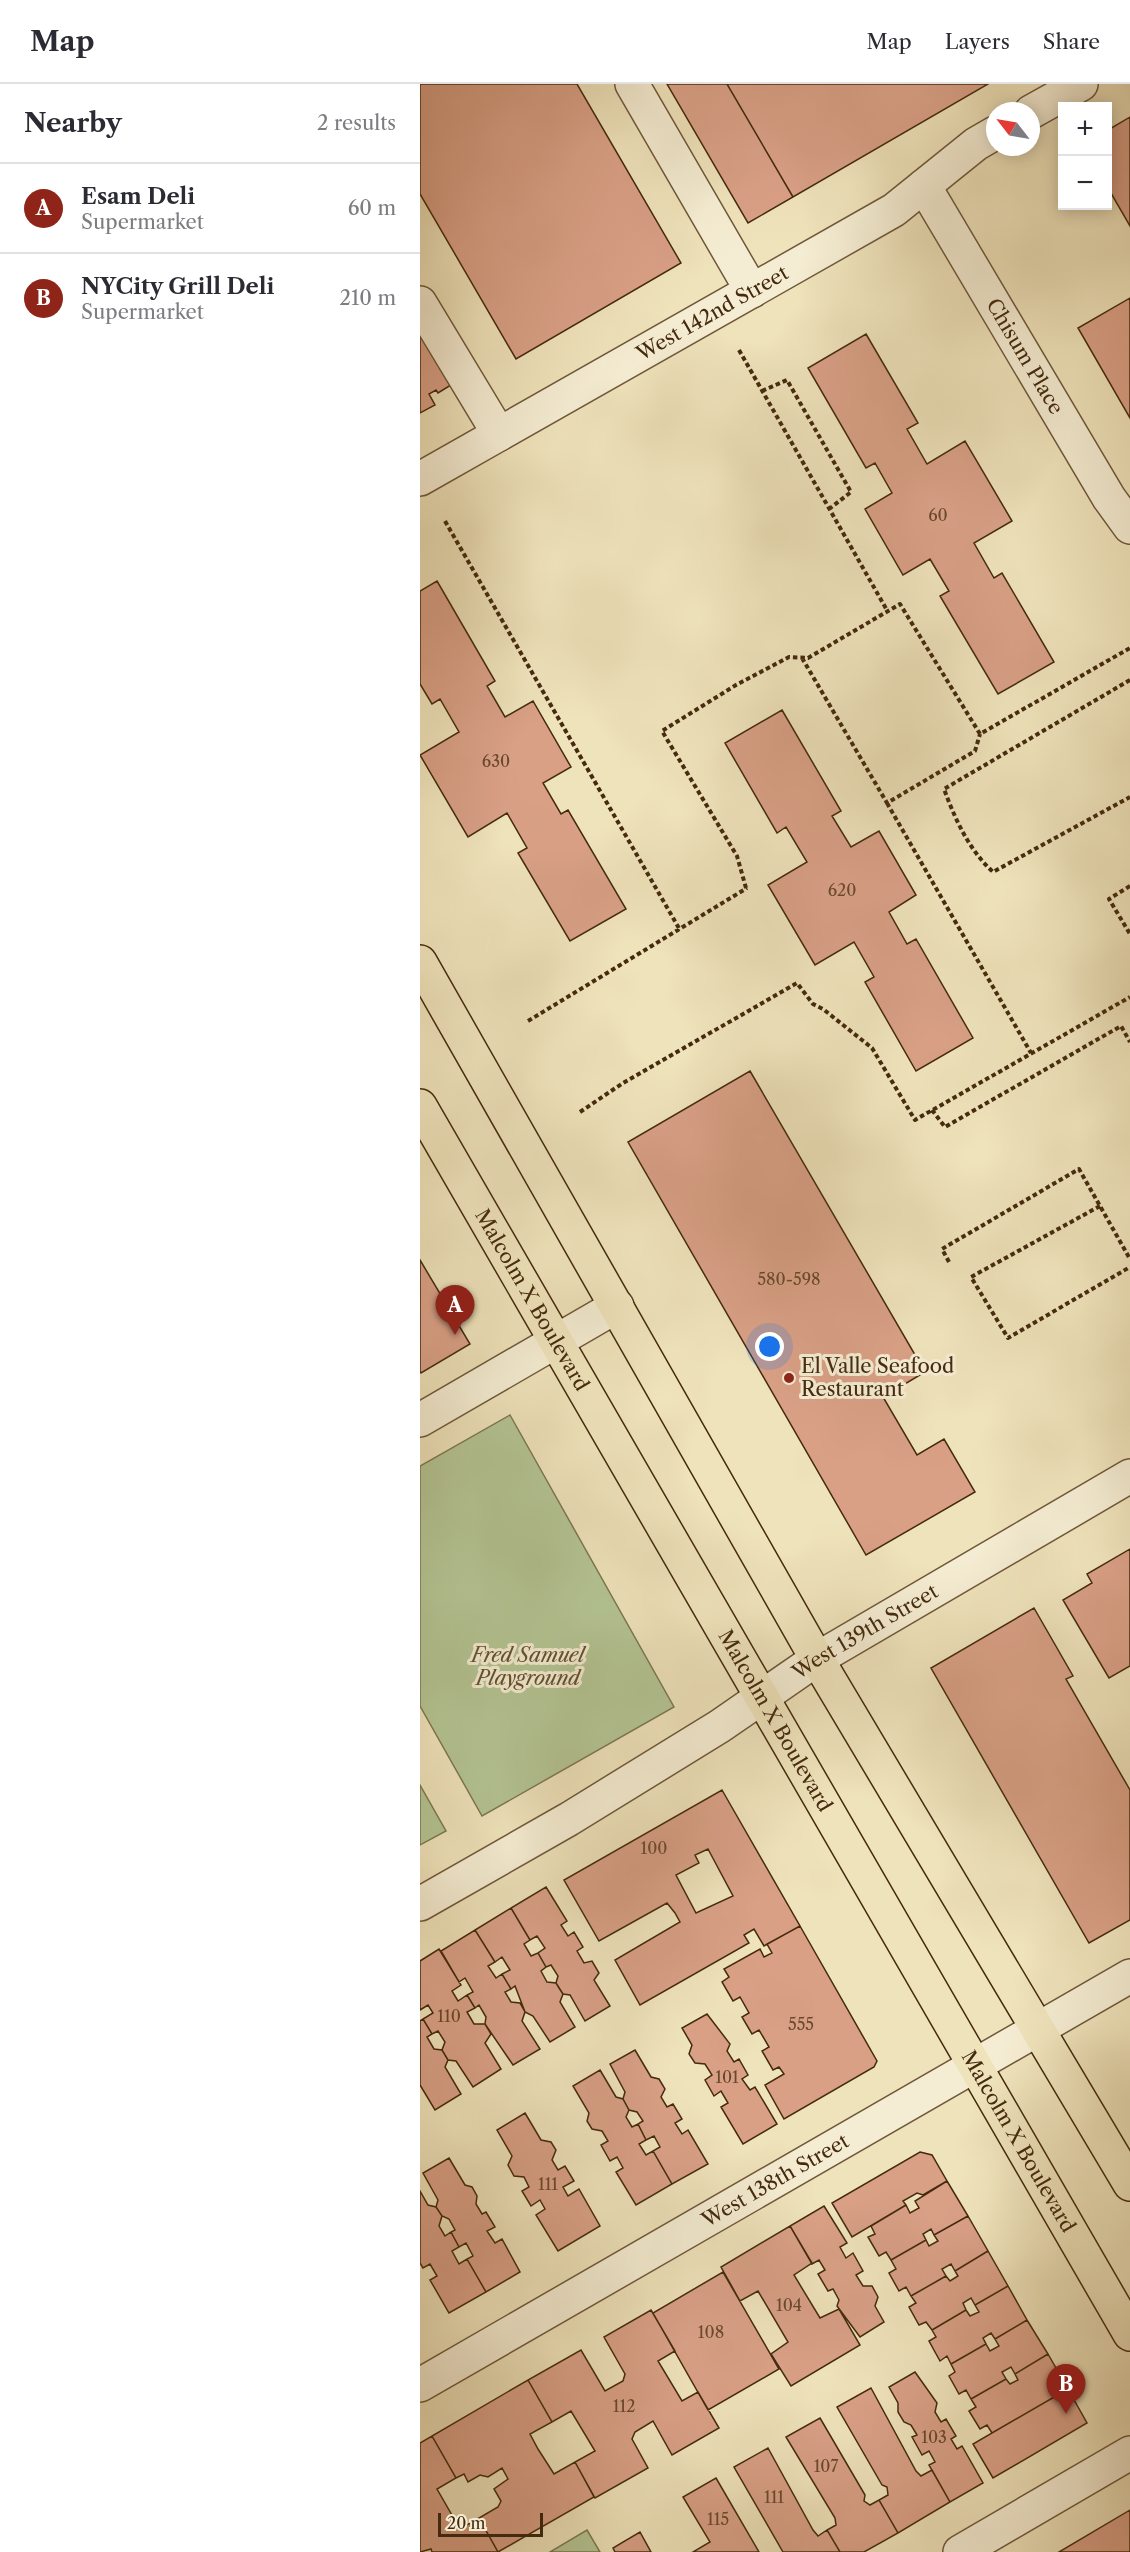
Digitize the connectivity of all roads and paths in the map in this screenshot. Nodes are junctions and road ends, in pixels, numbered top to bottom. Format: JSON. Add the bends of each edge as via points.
{"nodes":[{"id":1,"x":632,"y":84,"type":"edge"},
{"id":2,"x":1081,"y":84,"type":"edge"},
{"id":3,"x":1040,"y":107,"type":"edge"},
{"id":4,"x":986,"y":138,"type":"edge"},
{"id":5,"x":924,"y":186,"type":"junction"},
{"id":6,"x":752,"y":291,"type":"junction"},
{"id":7,"x":420,"y":303,"type":"edge"},
{"id":8,"x":739,"y":350,"type":"dead end"},
{"id":9,"x":762,"y":391,"type":"junction"},
{"id":10,"x":499,"y":434,"type":"junction"},
{"id":11,"x":420,"y":479,"type":"edge"},
{"id":12,"x":829,"y":509,"type":"junction"},
{"id":13,"x":446,"y":521,"type":"dead end"},
{"id":14,"x":1129,"y":526,"type":"edge"},
{"id":15,"x":888,"y":612,"type":"junction"},
{"id":16,"x":1130,"y":648,"type":"edge"},
{"id":17,"x":802,"y":658,"type":"junction"},
{"id":18,"x":1130,"y":680,"type":"edge"},
{"id":19,"x":980,"y":734,"type":"junction"},
{"id":20,"x":1130,"y":797,"type":"edge"},
{"id":21,"x":887,"y":803,"type":"junction"},
{"id":22,"x":1130,"y":886,"type":"edge"},
{"id":23,"x":680,"y":930,"type":"junction"},
{"id":24,"x":1130,"y":934,"type":"edge"},
{"id":25,"x":420,"y":962,"type":"edge"},
{"id":26,"x":1130,"y":997,"type":"edge"},
{"id":27,"x":528,"y":1021,"type":"dead end"},
{"id":28,"x":1130,"y":1042,"type":"edge"},
{"id":29,"x":1031,"y":1053,"type":"junction"},
{"id":30,"x":420,"y":1106,"type":"edge"},
{"id":31,"x":932,"y":1110,"type":"junction"},
{"id":32,"x":580,"y":1112,"type":"dead end"},
{"id":33,"x":1100,"y":1206,"type":"junction"},
{"id":34,"x":1130,"y":1259,"type":"edge"},
{"id":35,"x":949,"y":1262,"type":"dead end"},
{"id":36,"x":1130,"y":1267,"type":"edge"},
{"id":37,"x":617,"y":1306,"type":"junction"},
{"id":38,"x":556,"y":1341,"type":"junction"},
{"id":39,"x":420,"y":1420,"type":"edge"},
{"id":40,"x":1130,"y":1476,"type":"edge"},
{"id":41,"x":817,"y":1659,"type":"junction"},
{"id":42,"x":763,"y":1697,"type":"junction"},
{"id":43,"x":420,"y":1904,"type":"edge"},
{"id":44,"x":1130,"y":1976,"type":"edge"},
{"id":45,"x":1038,"y":2029,"type":"junction"},
{"id":46,"x":975,"y":2066,"type":"junction"},
{"id":47,"x":1130,"y":2184,"type":"edge"},
{"id":48,"x":1130,"y":2334,"type":"edge"},
{"id":49,"x":420,"y":2385,"type":"edge"},
{"id":50,"x":1130,"y":2453,"type":"edge"},
{"id":51,"x":960,"y":2552,"type":"edge"}],
"edges":[{"from":1,"to":6,"type":"street"},
{"from":2,"to":3,"type":"street"},
{"from":4,"to":5,"type":"street","name":"West 142nd Street"},
{"from":5,"to":6,"type":"street","name":"West 142nd Street","via":[[894,210]]},
{"from":5,"to":14,"type":"street","name":"Chisum Place"},
{"from":6,"to":10,"type":"street","name":"West 142nd Street"},
{"from":7,"to":10,"type":"street"},
{"from":8,"to":9,"type":"path"},
{"from":9,"to":12,"type":"path"},
{"from":9,"to":12,"type":"path","via":[[787,380],[851,492]]},
{"from":10,"to":11,"type":"street","name":"West 142nd Street"},
{"from":12,"to":15,"type":"path"},
{"from":13,"to":23,"type":"path"},
{"from":15,"to":17,"type":"path"},
{"from":15,"to":19,"type":"path","via":[[900,604]]},
{"from":16,"to":19,"type":"path"},
{"from":17,"to":21,"type":"path"},
{"from":17,"to":23,"type":"path","via":[[789,657],[662,731],[737,856],[746,888]]},
{"from":18,"to":20,"type":"path","via":[[944,789],[955,819],[980,860],[993,872]]},
{"from":19,"to":21,"type":"path","via":[[975,752]]},
{"from":21,"to":29,"type":"path"},
{"from":22,"to":24,"type":"path","via":[[1109,899]]},
{"from":23,"to":27,"type":"path"},
{"from":25,"to":37,"type":"main road"},
{"from":26,"to":29,"type":"path"},
{"from":28,"to":31,"type":"path","via":[[1121,1026],[945,1127]]},
{"from":29,"to":31,"type":"path"},
{"from":30,"to":38,"type":"main road","name":"Malcolm X Boulevard"},
{"from":31,"to":32,"type":"path","via":[[915,1120],[872,1048],[813,1004],[796,983]]},
{"from":33,"to":34,"type":"path"},
{"from":33,"to":35,"type":"path","via":[[1079,1169],[942,1250]]},
{"from":33,"to":36,"type":"path","via":[[971,1278],[1008,1338]]},
{"from":37,"to":38,"type":"street"},
{"from":37,"to":41,"type":"main road"},
{"from":38,"to":39,"type":"street"},
{"from":38,"to":42,"type":"main road","name":"Malcolm X Boulevard"},
{"from":40,"to":41,"type":"street","name":"West 139th Street"},
{"from":41,"to":42,"type":"street","name":"West 139th Street"},
{"from":41,"to":45,"type":"main road"},
{"from":42,"to":43,"type":"street","name":"West 139th Street","via":[[569,1819]]},
{"from":42,"to":46,"type":"main road","name":"Malcolm X Boulevard"},
{"from":44,"to":45,"type":"street","name":"West 138th Street"},
{"from":45,"to":46,"type":"street","name":"West 138th Street"},
{"from":45,"to":47,"type":"main road"},
{"from":46,"to":48,"type":"main road","name":"Malcolm X Boulevard"},
{"from":46,"to":49,"type":"street","name":"West 138th Street"},
{"from":50,"to":51,"type":"street"}]}
